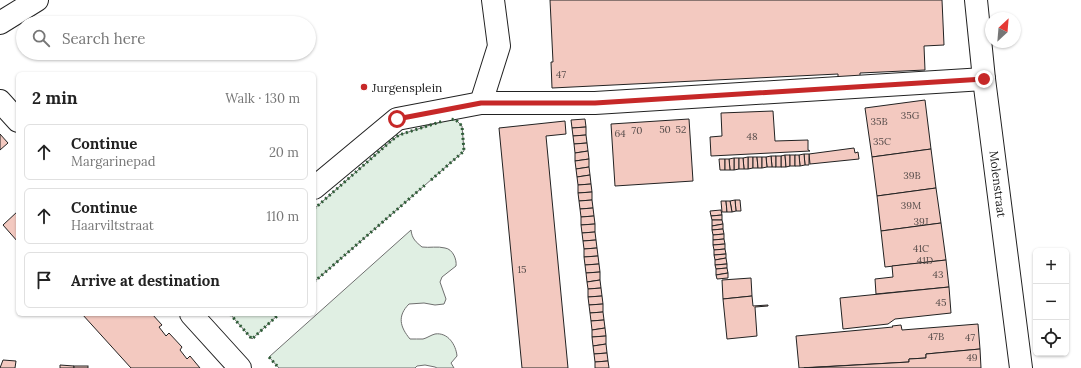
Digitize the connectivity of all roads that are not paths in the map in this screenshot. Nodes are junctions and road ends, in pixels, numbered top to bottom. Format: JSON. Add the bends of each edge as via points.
{"nodes":[{"id":1,"x":36,"y":0,"type":"edge"},
{"id":2,"x":493,"y":0,"type":"edge"},
{"id":3,"x":976,"y":0,"type":"edge"},
{"id":4,"x":0,"y":23,"type":"edge"},
{"id":5,"x":984,"y":79,"type":"junction"},
{"id":6,"x":0,"y":102,"type":"edge"},
{"id":7,"x":481,"y":103,"type":"junction"},
{"id":8,"x":16,"y":119,"type":"edge"},
{"id":9,"x":316,"y":186,"type":"edge"},
{"id":10,"x":193,"y":316,"type":"edge"},
{"id":11,"x":240,"y":368,"type":"edge"},
{"id":12,"x":1021,"y":368,"type":"edge"}],
"edges":[{"from":1,"to":4,"type":"street"},
{"from":2,"to":7,"type":"street","via":[[499,46]]},
{"from":3,"to":5,"type":"street","name":"Molenstraat"},
{"from":5,"to":7,"type":"street","via":[[595,103]]},
{"from":5,"to":12,"type":"street","name":"Molenstraat"},
{"from":6,"to":8,"type":"street"},
{"from":7,"to":9,"type":"street","via":[[397,119]]},
{"from":10,"to":11,"type":"street"}]}
